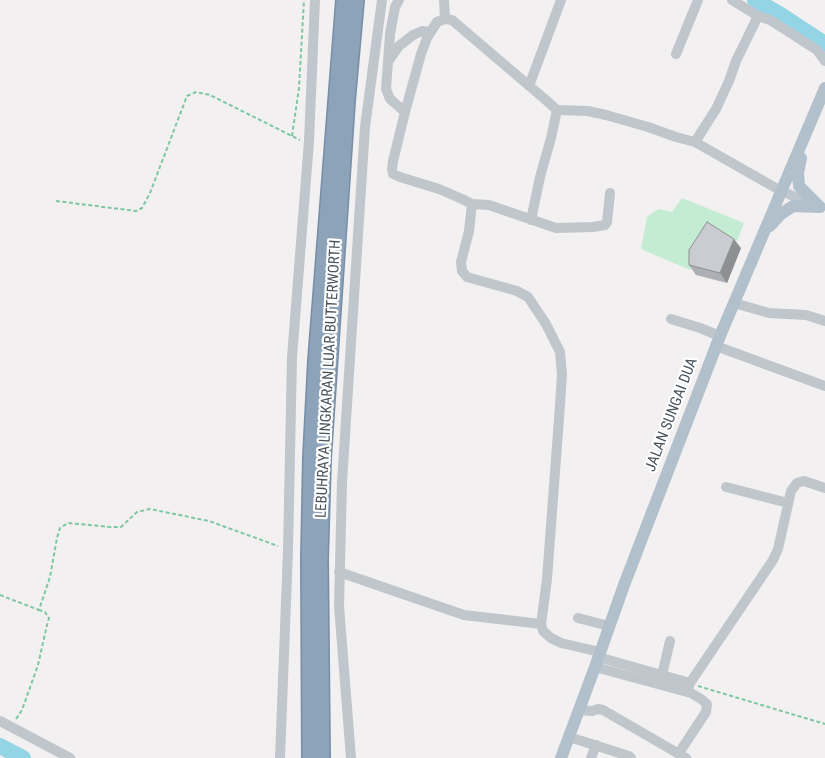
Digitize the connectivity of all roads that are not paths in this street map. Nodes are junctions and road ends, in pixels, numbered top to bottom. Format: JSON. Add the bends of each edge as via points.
{"nodes":[{"id":1,"x":315,"y":0,"type":"edge"},
{"id":2,"x":344,"y":0,"type":"edge"},
{"id":3,"x":356,"y":0,"type":"edge"},
{"id":4,"x":382,"y":0,"type":"edge"},
{"id":5,"x":399,"y":0,"type":"edge"},
{"id":6,"x":444,"y":0,"type":"edge"},
{"id":7,"x":561,"y":0,"type":"edge"},
{"id":8,"x":698,"y":0,"type":"edge"},
{"id":9,"x":732,"y":0,"type":"edge"},
{"id":10,"x":758,"y":16,"type":"junction"},
{"id":11,"x":445,"y":18,"type":"junction"},
{"id":12,"x":431,"y":32,"type":"junction"},
{"id":13,"x":676,"y":54,"type":"dead end"},
{"id":14,"x":389,"y":60,"type":"junction"},
{"id":15,"x":825,"y":61,"type":"edge"},
{"id":16,"x":530,"y":86,"type":"junction"},
{"id":17,"x":825,"y":88,"type":"edge"},
{"id":18,"x":557,"y":110,"type":"junction"},
{"id":19,"x":405,"y":112,"type":"junction"},
{"id":20,"x":803,"y":138,"type":"junction"},
{"id":21,"x":695,"y":142,"type":"junction"},
{"id":22,"x":781,"y":191,"type":"junction"},
{"id":23,"x":610,"y":193,"type":"dead end"},
{"id":24,"x":472,"y":204,"type":"junction"},
{"id":25,"x":823,"y":208,"type":"edge"},
{"id":26,"x":531,"y":220,"type":"junction"},
{"id":27,"x":763,"y":235,"type":"junction"},
{"id":28,"x":734,"y":303,"type":"junction"},
{"id":29,"x":671,"y":319,"type":"dead end"},
{"id":30,"x":825,"y":321,"type":"edge"},
{"id":31,"x":718,"y":341,"type":"junction"},
{"id":32,"x":825,"y":386,"type":"edge"},
{"id":33,"x":317,"y":457,"type":"junction"},
{"id":34,"x":726,"y":487,"type":"dead end"},
{"id":35,"x":825,"y":488,"type":"edge"},
{"id":36,"x":788,"y":503,"type":"junction"},
{"id":37,"x":339,"y":572,"type":"junction"},
{"id":38,"x":578,"y":618,"type":"dead end"},
{"id":39,"x":542,"y":624,"type":"junction"},
{"id":40,"x":609,"y":626,"type":"junction"},
{"id":41,"x":670,"y":641,"type":"dead end"},
{"id":42,"x":598,"y":659,"type":"junction"},
{"id":43,"x":662,"y":675,"type":"junction"},
{"id":44,"x":688,"y":687,"type":"junction"},
{"id":45,"x":579,"y":710,"type":"junction"},
{"id":46,"x":0,"y":721,"type":"edge"},
{"id":47,"x":569,"y":737,"type":"junction"},
{"id":48,"x":596,"y":745,"type":"junction"},
{"id":49,"x":604,"y":753,"type":"edge"},
{"id":50,"x":682,"y":756,"type":"edge"},
{"id":51,"x":70,"y":758,"type":"edge"},
{"id":52,"x":280,"y":758,"type":"edge"},
{"id":53,"x":310,"y":758,"type":"edge"},
{"id":54,"x":322,"y":758,"type":"edge"},
{"id":55,"x":351,"y":758,"type":"edge"},
{"id":56,"x":561,"y":758,"type":"edge"},
{"id":57,"x":591,"y":758,"type":"edge"},
{"id":58,"x":630,"y":758,"type":"edge"}],
"edges":[{"from":1,"to":52,"type":"street","via":[[309,141],[292,357]]},
{"from":2,"to":33,"type":"highway","name":"LEBUHRAYA LINGKARAN LUAR BUTTERWORTH","via":[[316,361]]},
{"from":3,"to":33,"type":"highway","name":"LEBUHRAYA LINGKARAN LUAR BUTTERWORTH"},
{"from":4,"to":37,"type":"street","via":[[365,127],[343,459]]},
{"from":5,"to":14,"type":"street","via":[[390,34]]},
{"from":6,"to":11,"type":"street"},
{"from":7,"to":16,"type":"street"},
{"from":8,"to":13,"type":"street"},
{"from":9,"to":10,"type":"street"},
{"from":10,"to":15,"type":"street","via":[[770,20],[817,50]]},
{"from":10,"to":21,"type":"street","via":[[716,109]]},
{"from":11,"to":12,"type":"street","via":[[437,22]]},
{"from":11,"to":16,"type":"street","via":[[461,27]]},
{"from":12,"to":14,"type":"street","via":[[412,35]]},
{"from":12,"to":19,"type":"street","via":[[421,54]]},
{"from":14,"to":19,"type":"street","via":[[386,89],[390,99]]},
{"from":16,"to":18,"type":"street"},
{"from":17,"to":20,"type":"main road","name":"JALAN SUNGAI DUA"},
{"from":18,"to":21,"type":"street","via":[[606,115]]},
{"from":18,"to":26,"type":"street"},
{"from":19,"to":24,"type":"street","via":[[393,161],[394,174]]},
{"from":20,"to":22,"type":"main road","name":"JALAN SUNGAI DUA"},
{"from":20,"to":25,"type":"main road","via":[[799,186]]},
{"from":21,"to":22,"type":"street"},
{"from":22,"to":25,"type":"street"},
{"from":22,"to":27,"type":"main road","name":"JALAN SUNGAI DUA"},
{"from":23,"to":26,"type":"street","via":[[605,225],[556,228]]},
{"from":24,"to":26,"type":"street","via":[[489,205]]},
{"from":24,"to":39,"type":"street","via":[[462,271],[467,277],[528,297],[560,352],[560,406]]},
{"from":25,"to":27,"type":"main road","via":[[793,206],[781,214]]},
{"from":27,"to":28,"type":"main road","name":"JALAN SUNGAI DUA"},
{"from":28,"to":30,"type":"street","via":[[769,313],[806,315]]},
{"from":28,"to":31,"type":"main road","name":"JALAN SUNGAI DUA"},
{"from":29,"to":31,"type":"street","via":[[700,328]]},
{"from":31,"to":32,"type":"street"},
{"from":31,"to":40,"type":"main road","name":"JALAN SUNGAI DUA"},
{"from":33,"to":53,"type":"highway","name":"LEBUHRAYA LINGKARAN LUAR BUTTERWORTH","via":[[309,558]]},
{"from":33,"to":54,"type":"highway","name":"LEBUHRAYA LINGKARAN LUAR BUTTERWORTH"},
{"from":34,"to":36,"type":"street"},
{"from":35,"to":36,"type":"street","via":[[804,481],[791,491]]},
{"from":36,"to":44,"type":"street","via":[[773,560]]},
{"from":37,"to":39,"type":"street","via":[[464,615]]},
{"from":37,"to":55,"type":"street"},
{"from":38,"to":40,"type":"street"},
{"from":39,"to":42,"type":"street","via":[[543,631],[551,638]]},
{"from":40,"to":42,"type":"main road","name":"JALAN SUNGAI DUA"},
{"from":41,"to":43,"type":"street"},
{"from":42,"to":43,"type":"street"},
{"from":42,"to":44,"type":"street"},
{"from":42,"to":45,"type":"main road","name":"JALAN SUNGAI DUA"},
{"from":43,"to":44,"type":"street"},
{"from":44,"to":50,"type":"street","via":[[707,704],[706,712]]},
{"from":45,"to":47,"type":"main road","name":"JALAN SUNGAI DUA"},
{"from":45,"to":50,"type":"street","via":[[603,710]]},
{"from":46,"to":51,"type":"street"},
{"from":47,"to":48,"type":"street"},
{"from":47,"to":56,"type":"main road","name":"JALAN SUNGAI DUA"},
{"from":48,"to":49,"type":"street"},
{"from":48,"to":57,"type":"street"},
{"from":49,"to":58,"type":"street"}]}
